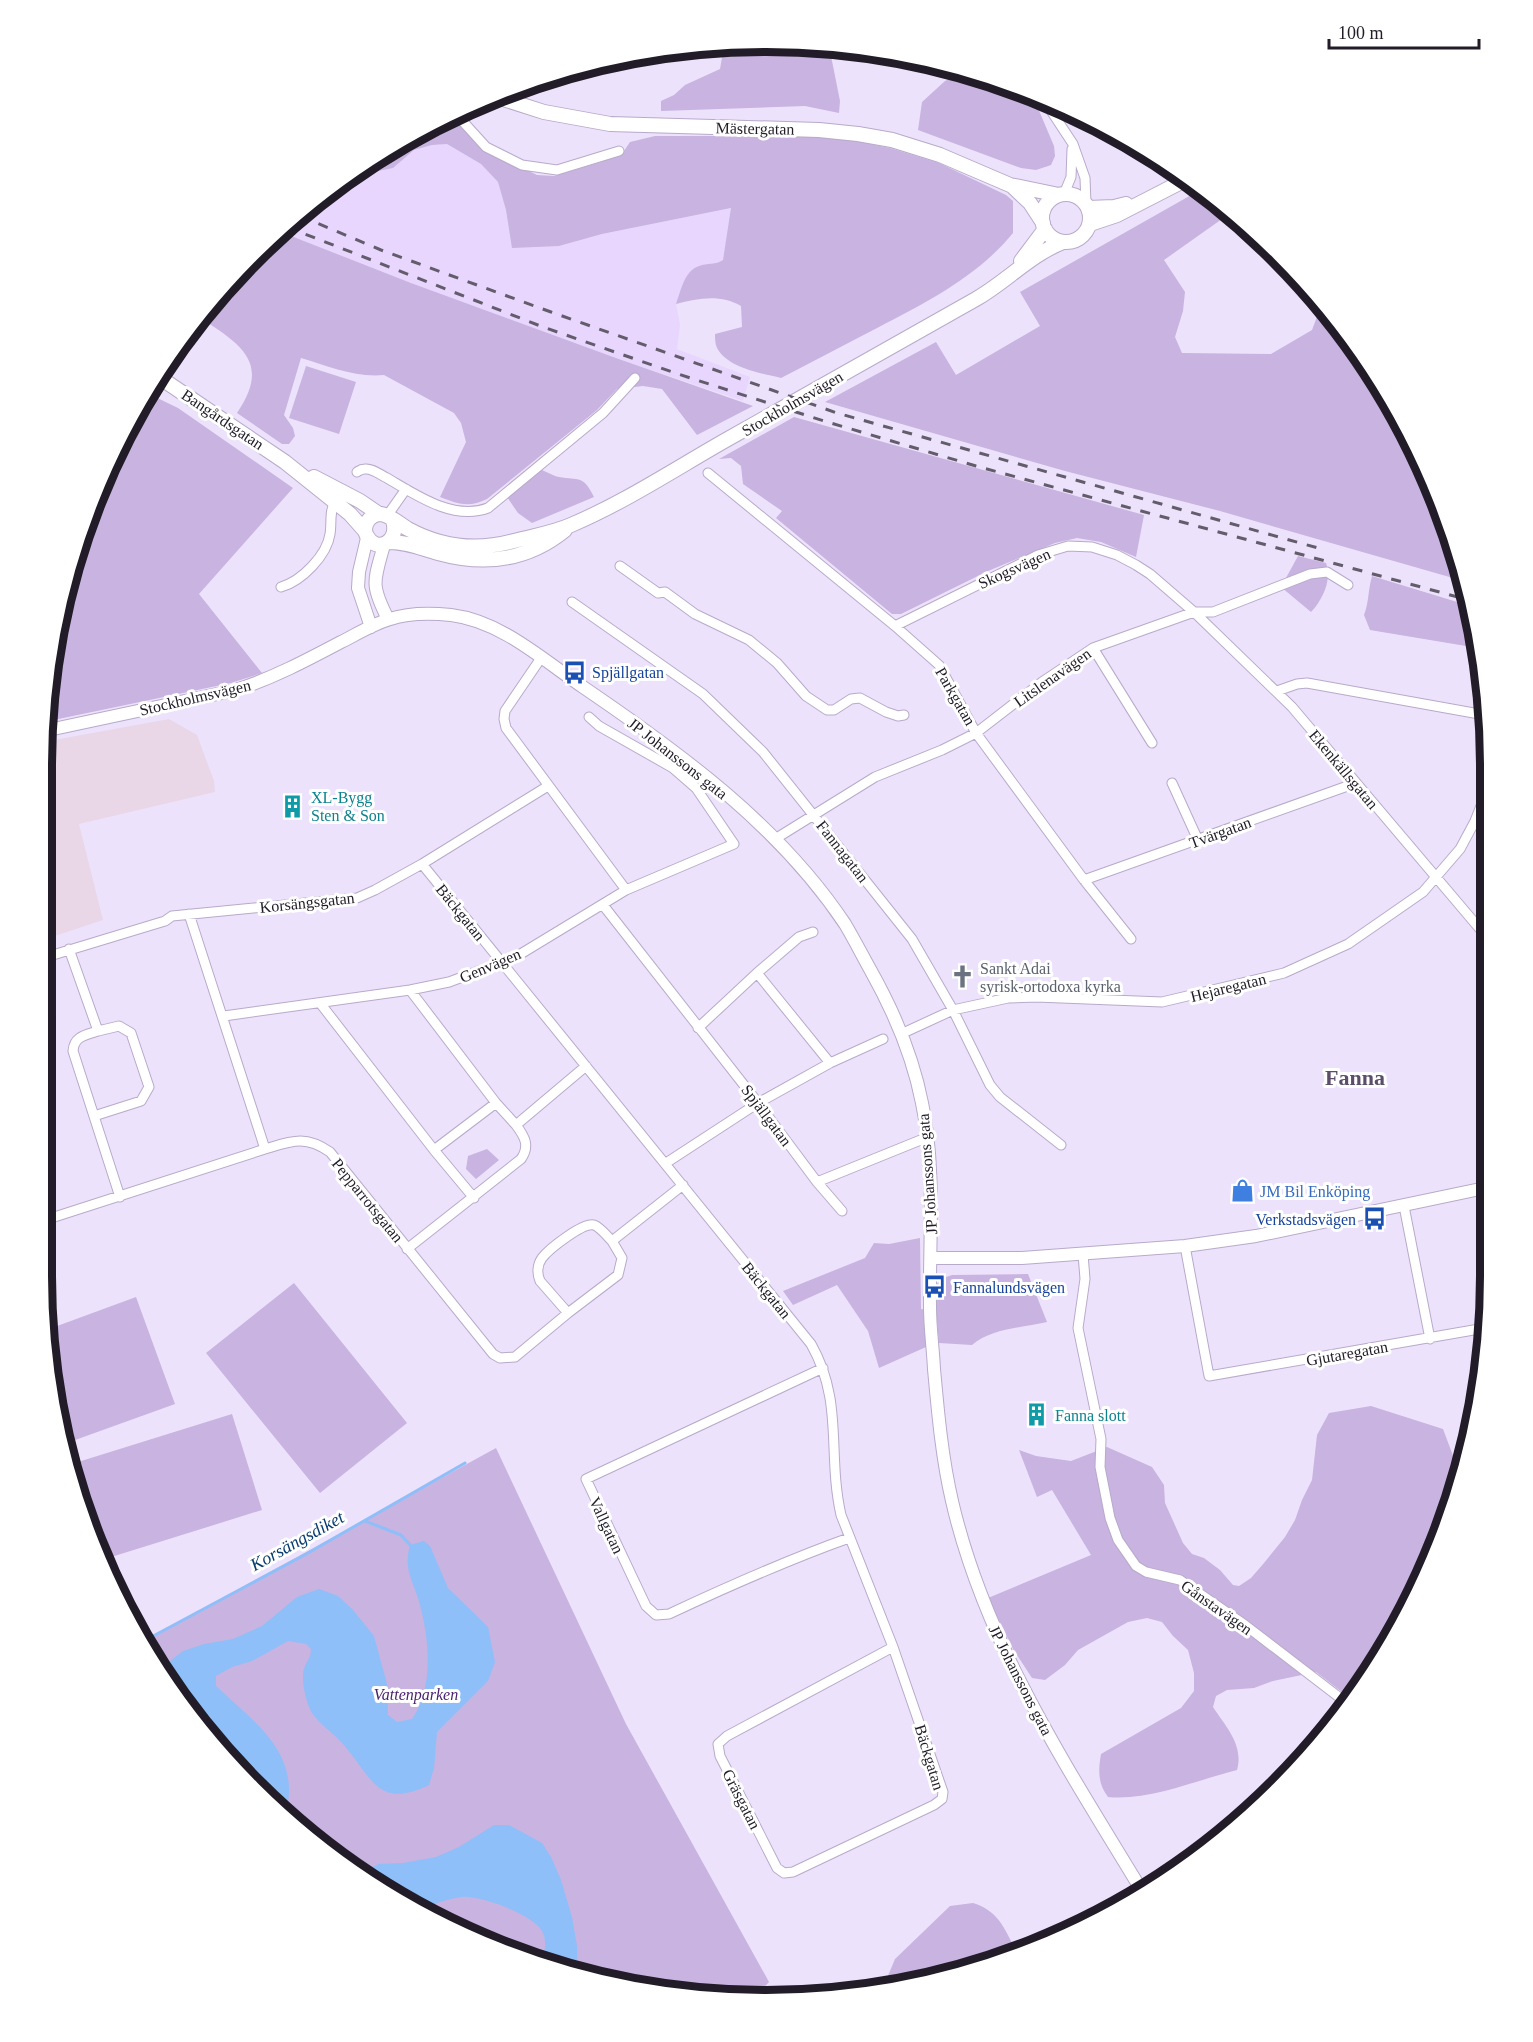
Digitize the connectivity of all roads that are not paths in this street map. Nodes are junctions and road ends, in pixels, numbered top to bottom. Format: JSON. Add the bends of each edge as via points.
{"nodes":[{"id":1,"x":509,"y":101,"type":"edge"},
{"id":2,"x":1052,"y":113,"type":"edge"},
{"id":3,"x":463,"y":121,"type":"edge"},
{"id":4,"x":1073,"y":144,"type":"junction"},
{"id":5,"x":620,"y":151,"type":"dead end"},
{"id":6,"x":1178,"y":184,"type":"edge"},
{"id":7,"x":1010,"y":185,"type":"junction"},
{"id":8,"x":1061,"y":195,"type":"junction"},
{"id":9,"x":1152,"y":197,"type":"junction"},
{"id":10,"x":1087,"y":206,"type":"junction"},
{"id":11,"x":1090,"y":224,"type":"junction"},
{"id":12,"x":1044,"y":226,"type":"junction"},
{"id":13,"x":1063,"y":242,"type":"junction"},
{"id":14,"x":1010,"y":274,"type":"junction"},
{"id":15,"x":635,"y":378,"type":"dead end"},
{"id":16,"x":166,"y":381,"type":"edge"},
{"id":17,"x":285,"y":462,"type":"junction"},
{"id":18,"x":357,"y":472,"type":"dead end"},
{"id":19,"x":708,"y":473,"type":"dead end"},
{"id":20,"x":406,"y":489,"type":"junction"},
{"id":21,"x":335,"y":502,"type":"junction"},
{"id":22,"x":386,"y":517,"type":"junction"},
{"id":23,"x":570,"y":526,"type":"junction"},
{"id":24,"x":366,"y":534,"type":"junction"},
{"id":25,"x":386,"y":544,"type":"junction"},
{"id":26,"x":620,"y":566,"type":"dead end"},
{"id":27,"x":1348,"y":585,"type":"dead end"},
{"id":28,"x":281,"y":587,"type":"dead end"},
{"id":29,"x":572,"y":602,"type":"dead end"},
{"id":30,"x":1194,"y":612,"type":"junction"},
{"id":31,"x":388,"y":619,"type":"junction"},
{"id":32,"x":895,"y":626,"type":"junction"},
{"id":33,"x":371,"y":627,"type":"junction"},
{"id":34,"x":1093,"y":648,"type":"junction"},
{"id":35,"x":541,"y":658,"type":"junction"},
{"id":36,"x":1277,"y":691,"type":"junction"},
{"id":37,"x":1478,"y":714,"type":"edge"},
{"id":38,"x":904,"y":715,"type":"dead end"},
{"id":39,"x":590,"y":717,"type":"dead end"},
{"id":40,"x":54,"y":729,"type":"edge"},
{"id":41,"x":976,"y":733,"type":"junction"},
{"id":42,"x":1152,"y":743,"type":"dead end"},
{"id":43,"x":1172,"y":783,"type":"dead end"},
{"id":44,"x":1356,"y":783,"type":"junction"},
{"id":45,"x":548,"y":786,"type":"junction"},
{"id":46,"x":1480,"y":808,"type":"edge"},
{"id":47,"x":814,"y":814,"type":"junction"},
{"id":48,"x":775,"y":839,"type":"junction"},
{"id":49,"x":1198,"y":840,"type":"junction"},
{"id":50,"x":422,"y":864,"type":"junction"},
{"id":51,"x":1436,"y":877,"type":"junction"},
{"id":52,"x":1084,"y":880,"type":"junction"},
{"id":53,"x":626,"y":890,"type":"junction"},
{"id":54,"x":603,"y":905,"type":"junction"},
{"id":55,"x":189,"y":914,"type":"junction"},
{"id":56,"x":1480,"y":929,"type":"edge"},
{"id":57,"x":813,"y":932,"type":"dead end"},
{"id":58,"x":1131,"y":939,"type":"dead end"},
{"id":59,"x":69,"y":949,"type":"junction"},
{"id":60,"x":52,"y":955,"type":"edge"},
{"id":61,"x":502,"y":963,"type":"junction"},
{"id":62,"x":757,"y":973,"type":"junction"},
{"id":63,"x":410,"y":990,"type":"junction"},
{"id":64,"x":320,"y":1003,"type":"junction"},
{"id":65,"x":952,"y":1010,"type":"junction"},
{"id":66,"x":224,"y":1016,"type":"junction"},
{"id":67,"x":698,"y":1028,"type":"junction"},
{"id":68,"x":98,"y":1031,"type":"junction"},
{"id":69,"x":901,"y":1034,"type":"junction"},
{"id":70,"x":883,"y":1039,"type":"dead end"},
{"id":71,"x":830,"y":1063,"type":"junction"},
{"id":72,"x":586,"y":1066,"type":"junction"},
{"id":73,"x":758,"y":1102,"type":"junction"},
{"id":74,"x":496,"y":1103,"type":"junction"},
{"id":75,"x":94,"y":1116,"type":"junction"},
{"id":76,"x":516,"y":1125,"type":"junction"},
{"id":77,"x":928,"y":1137,"type":"junction"},
{"id":78,"x":1061,"y":1145,"type":"dead end"},
{"id":79,"x":265,"y":1149,"type":"junction"},
{"id":80,"x":434,"y":1150,"type":"junction"},
{"id":81,"x":666,"y":1163,"type":"junction"},
{"id":82,"x":816,"y":1182,"type":"junction"},
{"id":83,"x":683,"y":1185,"type":"junction"},
{"id":84,"x":1480,"y":1189,"type":"edge"},
{"id":85,"x":120,"y":1197,"type":"junction"},
{"id":86,"x":474,"y":1198,"type":"junction"},
{"id":87,"x":1404,"y":1206,"type":"junction"},
{"id":88,"x":842,"y":1212,"type":"dead end"},
{"id":89,"x":52,"y":1218,"type":"edge"},
{"id":90,"x":612,"y":1240,"type":"junction"},
{"id":91,"x":1185,"y":1246,"type":"junction"},
{"id":92,"x":407,"y":1249,"type":"junction"},
{"id":93,"x":1083,"y":1254,"type":"junction"},
{"id":94,"x":932,"y":1258,"type":"junction"},
{"id":95,"x":568,"y":1313,"type":"junction"},
{"id":96,"x":1478,"y":1329,"type":"edge"},
{"id":97,"x":1430,"y":1339,"type":"junction"},
{"id":98,"x":823,"y":1368,"type":"junction"},
{"id":99,"x":849,"y":1538,"type":"junction"},
{"id":100,"x":893,"y":1647,"type":"junction"},
{"id":101,"x":1341,"y":1699,"type":"edge"},
{"id":102,"x":942,"y":1799,"type":"joint"},
{"id":103,"x":1138,"y":1885,"type":"edge"}],
"edges":[{"from":1,"to":7,"type":"main road","name":"Mästergatan","via":[[544,112],[610,124],[858,134],[940,155]]},
{"from":2,"to":4,"type":"street"},
{"from":3,"to":5,"type":"street","via":[[486,147],[522,165],[557,170]]},
{"from":4,"to":8,"type":"street","via":[[1071,177]]},
{"from":4,"to":10,"type":"street","via":[[1085,178]]},
{"from":6,"to":9,"type":"main road"},
{"from":7,"to":8,"type":"main road","name":"Mästergatan"},
{"from":7,"to":12,"type":"main road","name":"Mästergatan","via":[[1030,203]]},
{"from":8,"to":10,"type":"main road","via":[[1078,197]]},
{"from":8,"to":12,"type":"main road","via":[[1044,209]]},
{"from":9,"to":10,"type":"main road","via":[[1114,207]]},
{"from":9,"to":11,"type":"main road"},
{"from":10,"to":11,"type":"main road"},
{"from":11,"to":13,"type":"main road","via":[[1078,239]]},
{"from":12,"to":13,"type":"main road","via":[[1051,236]]},
{"from":12,"to":14,"type":"main road","name":"Stockholmsvägen"},
{"from":13,"to":14,"type":"main road","name":"Stockholmsvägen"},
{"from":14,"to":23,"type":"main road","name":"Stockholmsvägen","via":[[989,291]]},
{"from":15,"to":20,"type":"street","via":[[603,413],[488,508],[458,511]]},
{"from":16,"to":17,"type":"main road","name":"Bangårdsgatan"},
{"from":17,"to":21,"type":"main road","name":"Bangårdsgatan"},
{"from":17,"to":22,"type":"main road","name":"Bangårdsgatan"},
{"from":18,"to":20,"type":"street","via":[[372,470]]},
{"from":19,"to":32,"type":"street","name":"Parkgatan"},
{"from":20,"to":22,"type":"street"},
{"from":21,"to":24,"type":"main road","name":"Bangårdsgatan"},
{"from":21,"to":28,"type":"street","via":[[326,550],[306,572]]},
{"from":22,"to":23,"type":"main road","name":"Stockholmsvägen","via":[[430,539],[475,547],[499,545]]},
{"from":22,"to":24,"type":"main road","via":[[371,517],[366,523]]},
{"from":22,"to":25,"type":"main road","via":[[395,528],[394,536]]},
{"from":23,"to":25,"type":"main road","name":"Stockholmsvägen","via":[[548,543],[496,560],[457,558],[405,542]]},
{"from":24,"to":25,"type":"main road","via":[[373,543]]},
{"from":24,"to":33,"type":"street","via":[[358,588]]},
{"from":25,"to":31,"type":"street","via":[[374,582]]},
{"from":26,"to":38,"type":"street","via":[[658,593],[665,592],[695,614],[749,640],[777,663],[806,696],[827,710],[860,698],[886,712]]},
{"from":27,"to":30,"type":"street","name":"Litslenavägen","via":[[1327,572],[1310,574],[1214,612]]},
{"from":29,"to":47,"type":"street","name":"Fannagatan","via":[[703,694],[763,752]]},
{"from":30,"to":32,"type":"street","name":"Skogsvägen","via":[[1150,574],[1126,560],[1092,547],[1068,546],[1038,555]]},
{"from":30,"to":34,"type":"street","name":"Litslenavägen"},
{"from":30,"to":36,"type":"street","name":"Ekenkällsgatan"},
{"from":31,"to":33,"type":"street","name":"Stockholmsvägen"},
{"from":31,"to":35,"type":"street","name":"JP Johanssons gata","via":[[455,615],[506,634]]},
{"from":32,"to":41,"type":"street","name":"Parkgatan","via":[[939,665]]},
{"from":33,"to":40,"type":"street","name":"Stockholmsvägen","via":[[261,682]]},
{"from":34,"to":41,"type":"street","name":"Litslenavägen"},
{"from":34,"to":42,"type":"street"},
{"from":35,"to":45,"type":"street","via":[[505,711],[504,719],[511,736]]},
{"from":35,"to":48,"type":"street","name":"JP Johanssons gata","via":[[680,755]]},
{"from":36,"to":37,"type":"street","via":[[1307,683]]},
{"from":36,"to":44,"type":"street","name":"Ekenkällsgatan"},
{"from":39,"to":53,"type":"street","name":"Genvägen","via":[[673,768],[696,788],[734,844]]},
{"from":41,"to":47,"type":"street","name":"Litslenavägen","via":[[875,777]]},
{"from":41,"to":52,"type":"street","name":"Parkgatan"},
{"from":43,"to":49,"type":"street"},
{"from":44,"to":49,"type":"street","name":"Tvärgatan"},
{"from":44,"to":51,"type":"street","name":"Ekenkällsgatan"},
{"from":45,"to":50,"type":"street","name":"Korsängsgatan"},
{"from":45,"to":53,"type":"street"},
{"from":46,"to":51,"type":"street","name":"Hejaregatan","via":[[1468,836]]},
{"from":47,"to":48,"type":"street","name":"Litslenavägen"},
{"from":47,"to":65,"type":"street","name":"Fannagatan","via":[[912,939]]},
{"from":48,"to":69,"type":"street","name":"JP Johanssons gata","via":[[846,926],[882,990]]},
{"from":49,"to":52,"type":"street","name":"Tvärgatan"},
{"from":50,"to":55,"type":"street","name":"Korsängsgatan","via":[[357,898]]},
{"from":50,"to":61,"type":"street","name":"Bäckgatan"},
{"from":51,"to":56,"type":"street","name":"Ekenkällsgatan"},
{"from":51,"to":65,"type":"street","name":"Hejaregatan","via":[[1423,892],[1348,944],[1284,973],[1162,1002],[1008,998]]},
{"from":52,"to":58,"type":"street","name":"Parkgatan"},
{"from":53,"to":54,"type":"street","name":"Genvägen"},
{"from":54,"to":61,"type":"street","name":"Genvägen"},
{"from":54,"to":67,"type":"street","name":"Spjällgatan"},
{"from":55,"to":59,"type":"street","name":"Korsängsgatan"},
{"from":55,"to":66,"type":"street"},
{"from":57,"to":62,"type":"street","via":[[800,937]]},
{"from":59,"to":60,"type":"street","name":"Korsängsgatan"},
{"from":59,"to":68,"type":"street"},
{"from":61,"to":63,"type":"street","name":"Genvägen","via":[[449,982]]},
{"from":61,"to":72,"type":"street","name":"Bäckgatan"},
{"from":62,"to":67,"type":"street"},
{"from":62,"to":71,"type":"street"},
{"from":63,"to":64,"type":"street","name":"Genvägen"},
{"from":63,"to":74,"type":"street"},
{"from":64,"to":66,"type":"street","name":"Genvägen"},
{"from":64,"to":80,"type":"street"},
{"from":65,"to":69,"type":"street","name":"Hejaregatan"},
{"from":65,"to":78,"type":"street","name":"Fannagatan","via":[[990,1085]]},
{"from":66,"to":79,"type":"street"},
{"from":67,"to":73,"type":"street","name":"Spjällgatan"},
{"from":68,"to":75,"type":"street","via":[[80,1037],[73,1046]]},
{"from":68,"to":75,"type":"street","via":[[119,1026],[131,1033],[149,1087],[141,1101]]},
{"from":69,"to":77,"type":"street","name":"JP Johanssons gata","via":[[914,1068]]},
{"from":70,"to":71,"type":"street"},
{"from":71,"to":73,"type":"street"},
{"from":72,"to":76,"type":"street"},
{"from":72,"to":81,"type":"street","name":"Bäckgatan"},
{"from":73,"to":81,"type":"street"},
{"from":73,"to":82,"type":"street","name":"Spjällgatan"},
{"from":74,"to":76,"type":"street"},
{"from":74,"to":80,"type":"street"},
{"from":75,"to":85,"type":"street"},
{"from":76,"to":86,"type":"street","via":[[526,1142],[524,1155]]},
{"from":77,"to":82,"type":"street"},
{"from":77,"to":94,"type":"street","name":"JP Johanssons gata"},
{"from":79,"to":85,"type":"street","name":"Pepparrotsgatan"},
{"from":79,"to":92,"type":"street","name":"Pepparrotsgatan","via":[[303,1140],[330,1152]]},
{"from":80,"to":86,"type":"street"},
{"from":81,"to":83,"type":"street","name":"Bäckgatan"},
{"from":82,"to":88,"type":"street","name":"Spjällgatan"},
{"from":83,"to":90,"type":"street"},
{"from":83,"to":98,"type":"street","name":"Bäckgatan","via":[[811,1344]]},
{"from":84,"to":87,"type":"street"},
{"from":85,"to":89,"type":"street","name":"Pepparrotsgatan"},
{"from":86,"to":92,"type":"street"},
{"from":87,"to":91,"type":"street"},
{"from":87,"to":97,"type":"street"},
{"from":90,"to":95,"type":"street","via":[[622,1258],[618,1275]]},
{"from":90,"to":95,"type":"street","via":[[596,1226],[588,1225],[542,1258],[537,1275]]},
{"from":91,"to":93,"type":"street"},
{"from":91,"to":97,"type":"street","name":"Gjutaregatan","via":[[1209,1376]]},
{"from":92,"to":95,"type":"street","name":"Pepparrotsgatan","via":[[500,1358],[515,1357]]},
{"from":93,"to":94,"type":"street"},
{"from":93,"to":101,"type":"street","name":"Gånstavägen","via":[[1085,1279],[1078,1328],[1101,1439],[1100,1467],[1118,1540],[1136,1566],[1180,1580]]},
{"from":94,"to":103,"type":"street","name":"JP Johanssons gata","via":[[930,1314],[939,1421],[953,1504],[969,1560],[1017,1679]]},
{"from":96,"to":97,"type":"street","name":"Gjutaregatan"},
{"from":98,"to":99,"type":"street","name":"Bäckgatan","via":[[832,1397],[836,1492]]},
{"from":98,"to":99,"type":"street","name":"Vallgatan","via":[[586,1479],[646,1606],[656,1615],[669,1614],[748,1576]]},
{"from":99,"to":100,"type":"street","name":"Bäckgatan"},
{"from":100,"to":102,"type":"street","name":"Bäckgatan","via":[[941,1783]]},
{"from":100,"to":102,"type":"street","name":"Gräsgatan","via":[[722,1739],[718,1744],[720,1756],[777,1868],[784,1873],[804,1867]]}]}
